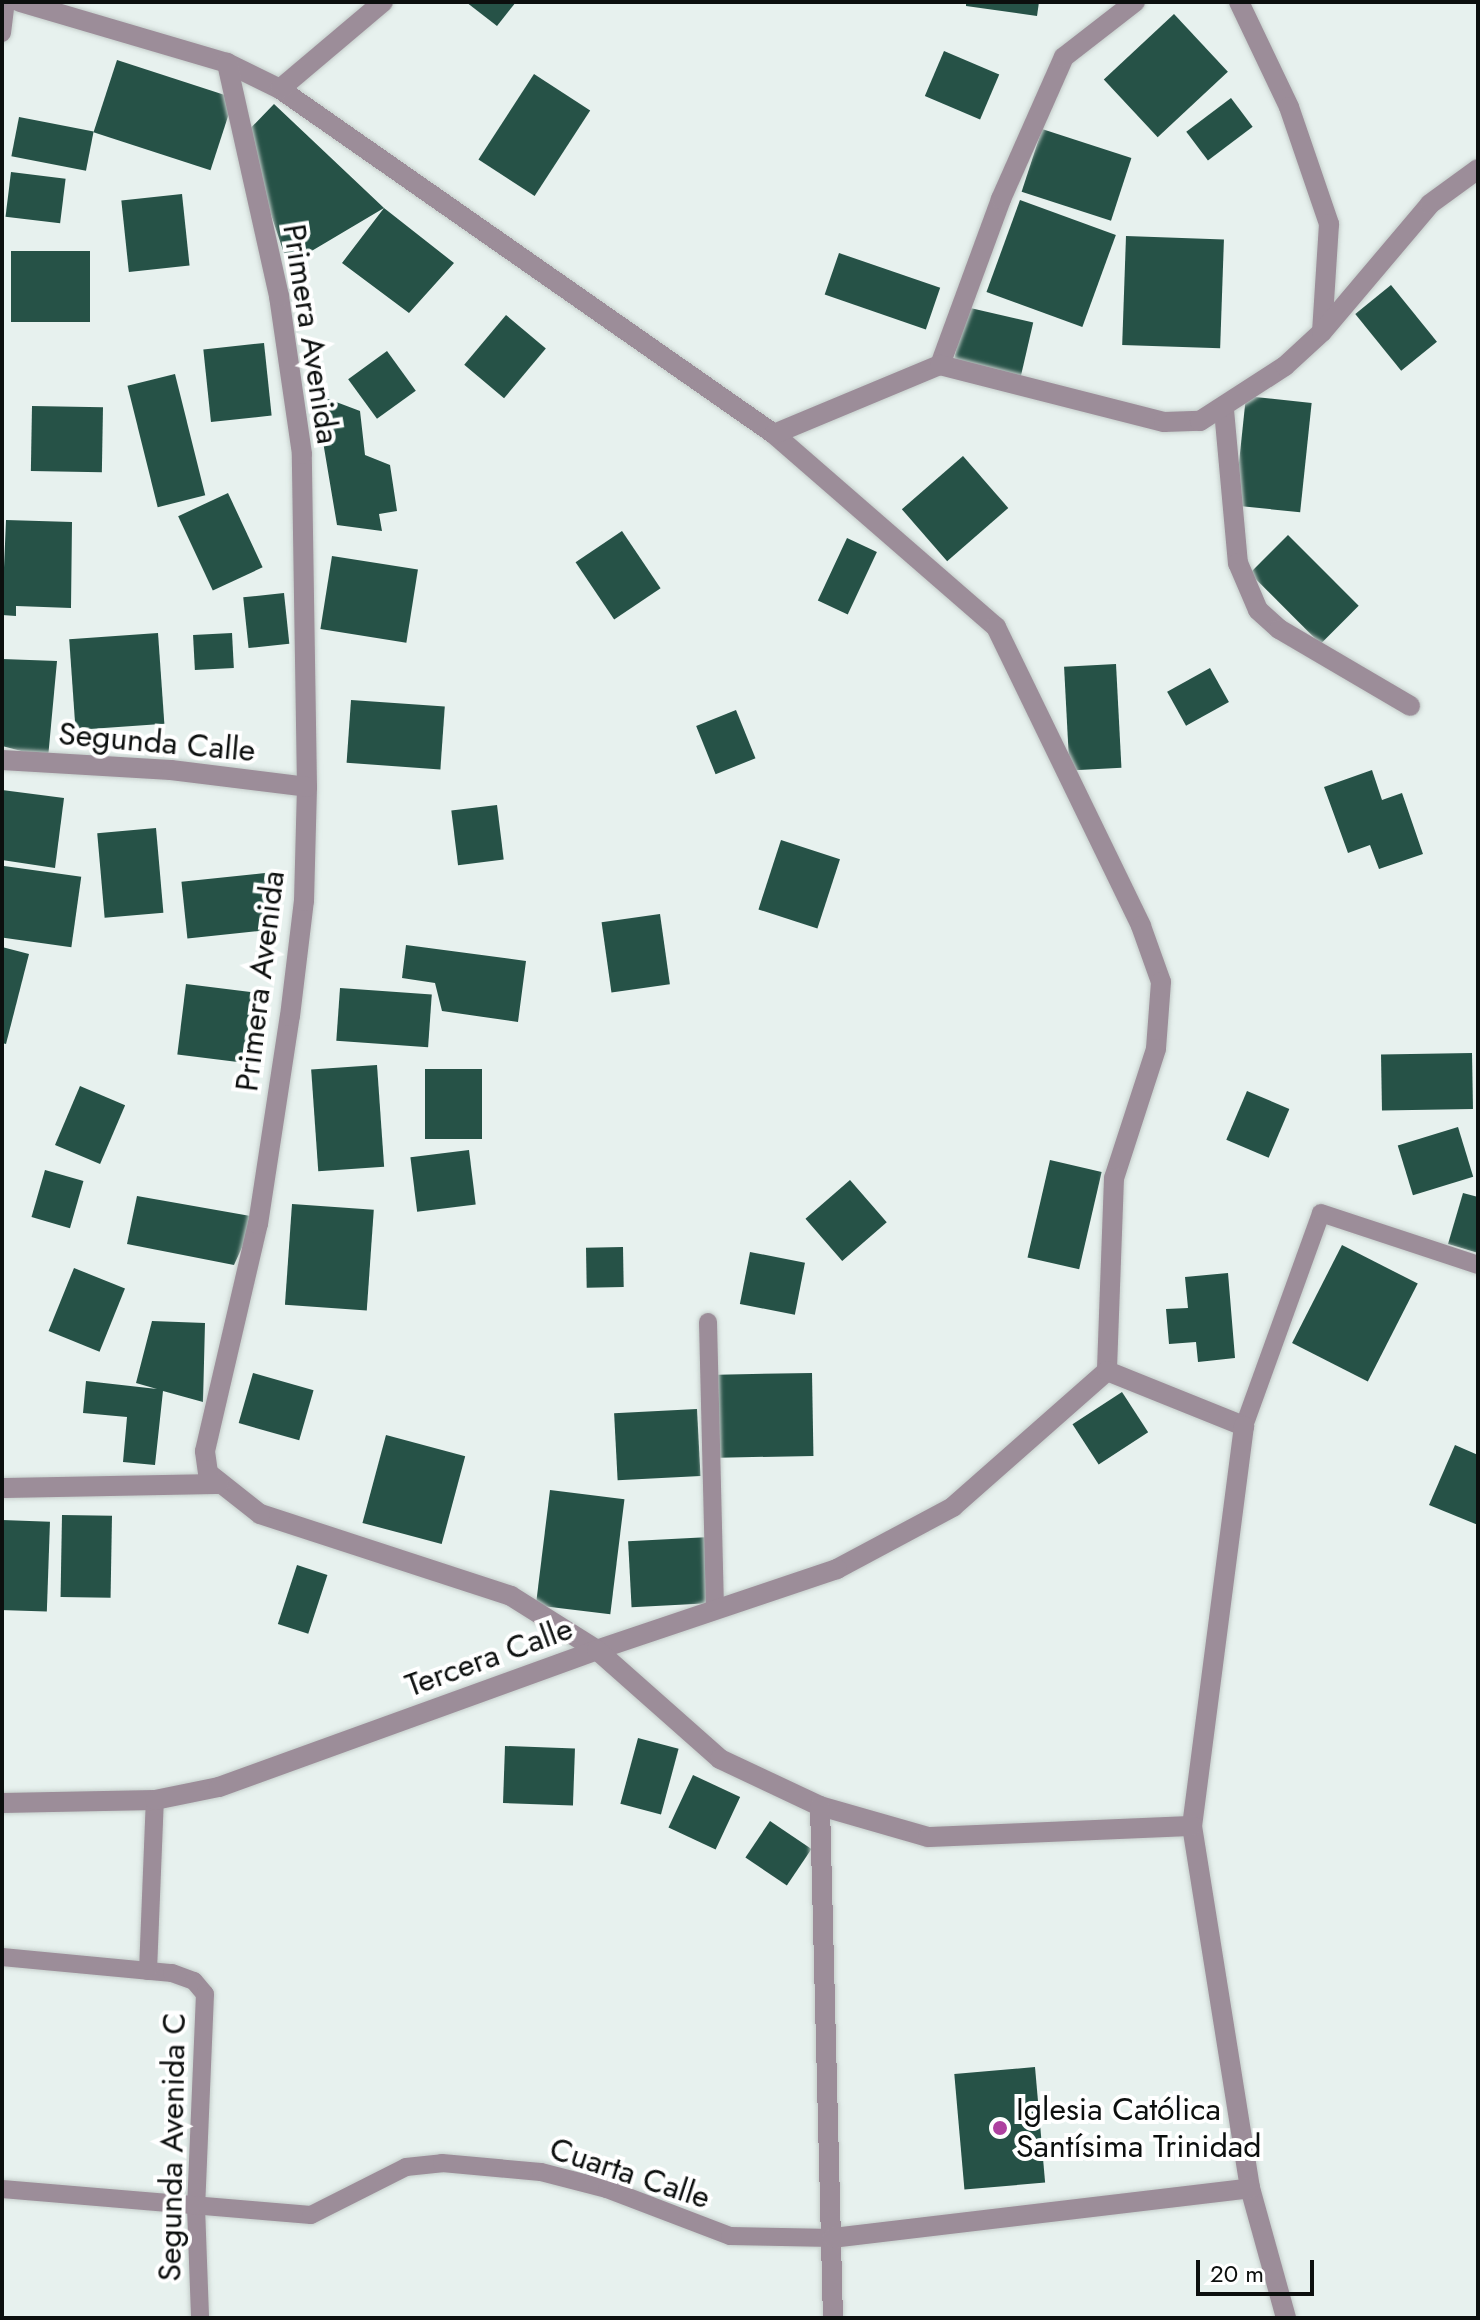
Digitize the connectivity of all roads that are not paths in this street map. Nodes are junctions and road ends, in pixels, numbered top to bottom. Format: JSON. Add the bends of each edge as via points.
{"nodes":[{"id":1,"x":6,"y":2,"type":"edge"},
{"id":2,"x":20,"y":2,"type":"edge"},
{"id":3,"x":383,"y":2,"type":"edge"},
{"id":4,"x":1135,"y":2,"type":"edge"},
{"id":5,"x":1239,"y":2,"type":"edge"},
{"id":6,"x":2,"y":33,"type":"edge"},
{"id":7,"x":227,"y":63,"type":"junction"},
{"id":8,"x":280,"y":89,"type":"junction"},
{"id":9,"x":1478,"y":169,"type":"edge"},
{"id":10,"x":1322,"y":332,"type":"junction"},
{"id":11,"x":940,"y":365,"type":"junction"},
{"id":12,"x":1224,"y":410,"type":"junction"},
{"id":13,"x":774,"y":434,"type":"junction"},
{"id":14,"x":1410,"y":706,"type":"dead end"},
{"id":15,"x":2,"y":760,"type":"edge"},
{"id":16,"x":307,"y":787,"type":"junction"},
{"id":17,"x":1478,"y":1265,"type":"edge"},
{"id":18,"x":708,"y":1322,"type":"dead end"},
{"id":19,"x":1107,"y":1371,"type":"junction"},
{"id":20,"x":1244,"y":1426,"type":"junction"},
{"id":21,"x":219,"y":1484,"type":"junction"},
{"id":22,"x":2,"y":1488,"type":"edge"},
{"id":23,"x":715,"y":1610,"type":"junction"},
{"id":24,"x":597,"y":1650,"type":"junction"},
{"id":25,"x":155,"y":1800,"type":"junction"},
{"id":26,"x":2,"y":1803,"type":"edge"},
{"id":27,"x":820,"y":1806,"type":"junction"},
{"id":28,"x":1192,"y":1826,"type":"junction"},
{"id":29,"x":2,"y":1957,"type":"edge"},
{"id":30,"x":148,"y":1971,"type":"junction"},
{"id":31,"x":1250,"y":2188,"type":"junction"},
{"id":32,"x":2,"y":2189,"type":"edge"},
{"id":33,"x":196,"y":2207,"type":"junction"},
{"id":34,"x":833,"y":2238,"type":"junction"},
{"id":35,"x":200,"y":2318,"type":"edge"},
{"id":36,"x":833,"y":2318,"type":"edge"},
{"id":37,"x":1286,"y":2318,"type":"edge"}],
"edges":[{"from":1,"to":6,"type":"lane"},
{"from":2,"to":7,"type":"street"},
{"from":3,"to":8,"type":"street"},
{"from":4,"to":11,"type":"street","via":[[1064,57],[1001,199]]},
{"from":5,"to":10,"type":"street","via":[[1289,107],[1329,224]]},
{"from":7,"to":8,"type":"street"},
{"from":7,"to":16,"type":"street","name":"Primera Avenida","via":[[279,296],[302,454]]},
{"from":8,"to":13,"type":"street"},
{"from":9,"to":10,"type":"street","via":[[1430,204]]},
{"from":10,"to":12,"type":"street"},
{"from":11,"to":12,"type":"street","via":[[1164,422],[1200,421]]},
{"from":11,"to":13,"type":"street"},
{"from":12,"to":14,"type":"street","via":[[1238,563],[1258,610],[1279,629]]},
{"from":13,"to":19,"type":"street","via":[[996,627],[1141,926],[1161,982],[1156,1049],[1114,1178]]},
{"from":15,"to":16,"type":"street","name":"Segunda Calle","via":[[171,770]]},
{"from":16,"to":21,"type":"street","name":"Primera Avenida","via":[[304,901],[290,1016],[258,1224],[205,1451],[208,1473]]},
{"from":17,"to":20,"type":"lane","via":[[1321,1213]]},
{"from":18,"to":23,"type":"lane"},
{"from":19,"to":20,"type":"street"},
{"from":19,"to":23,"type":"street","via":[[953,1507],[837,1569]]},
{"from":20,"to":28,"type":"street"},
{"from":21,"to":22,"type":"street"},
{"from":21,"to":24,"type":"street","via":[[260,1514],[511,1596]]},
{"from":23,"to":24,"type":"street"},
{"from":24,"to":25,"type":"street","name":"Tercera Calle","via":[[219,1787]]},
{"from":24,"to":27,"type":"street","name":"Tercera Calle","via":[[720,1759]]},
{"from":25,"to":26,"type":"street","name":"Tercera Calle"},
{"from":25,"to":30,"type":"lane"},
{"from":27,"to":28,"type":"street","name":"Tercera Calle","via":[[928,1837]]},
{"from":27,"to":34,"type":"street"},
{"from":28,"to":31,"type":"street"},
{"from":29,"to":30,"type":"lane"},
{"from":30,"to":33,"type":"lane","name":"Segunda Avenida C","via":[[194,1981],[205,1994]]},
{"from":31,"to":34,"type":"street","name":"Cuarta Calle"},
{"from":31,"to":37,"type":"street"},
{"from":32,"to":33,"type":"lane","name":"Cuarta Calle"},
{"from":33,"to":34,"type":"lane","name":"Cuarta Calle","via":[[311,2215],[373,2180],[406,2167],[442,2163],[541,2172],[607,2189],[730,2236]]},
{"from":33,"to":35,"type":"lane","name":"Segunda Avenida C"},
{"from":34,"to":36,"type":"street"}]}
